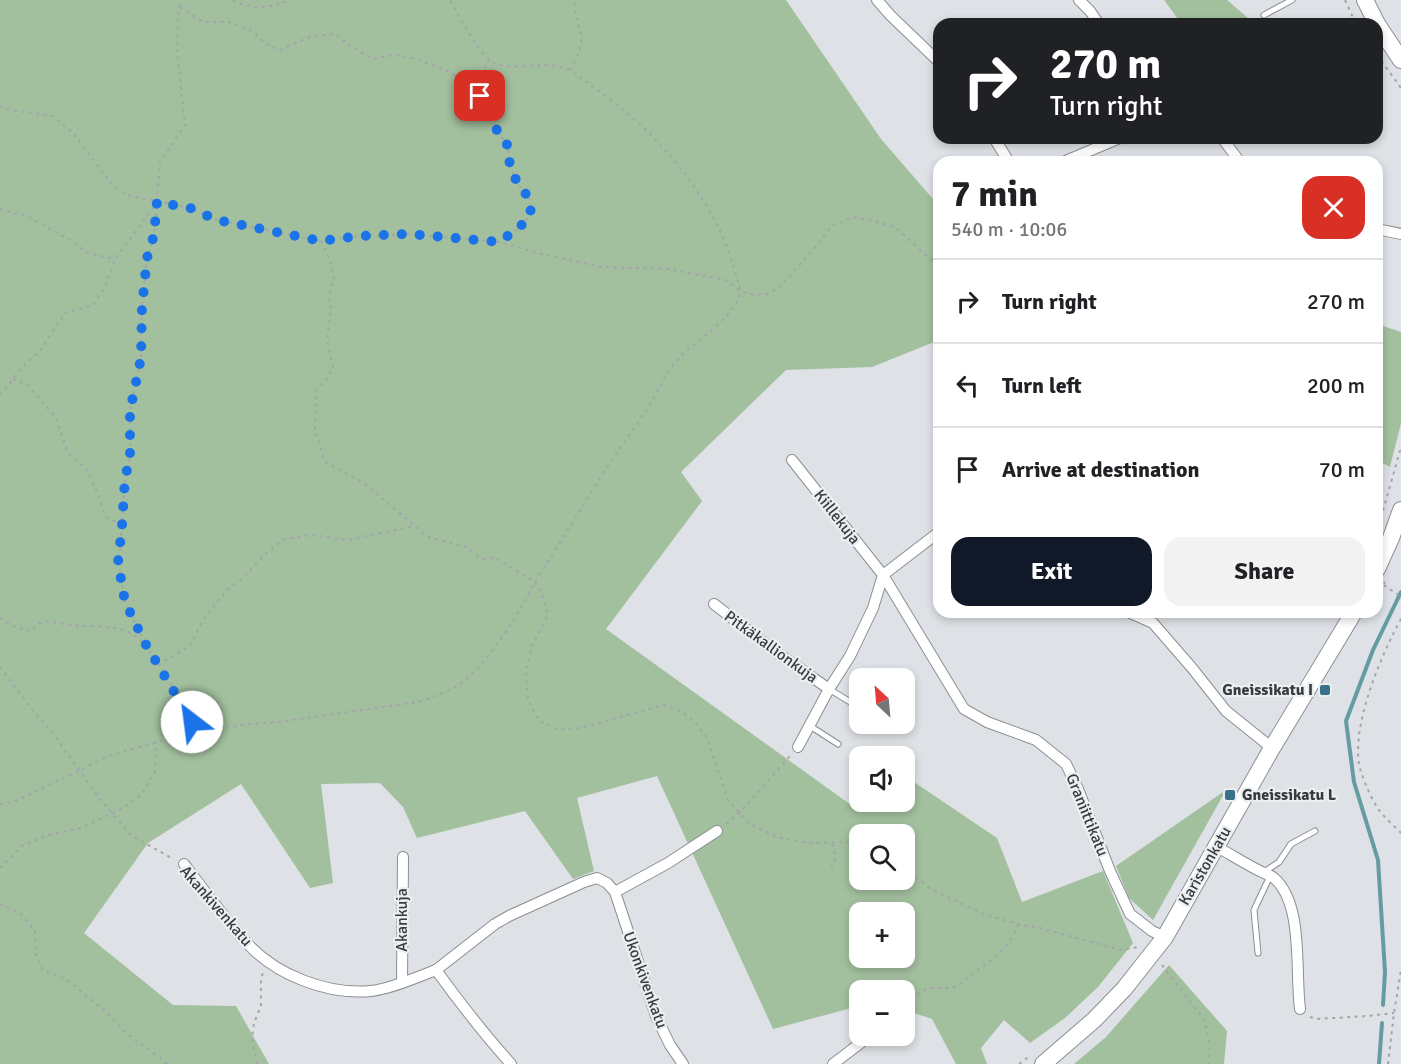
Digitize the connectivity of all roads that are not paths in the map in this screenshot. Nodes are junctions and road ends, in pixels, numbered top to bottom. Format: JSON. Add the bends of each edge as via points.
{"nodes":[{"id":1,"x":877,"y":0,"type":"edge"},
{"id":2,"x":1079,"y":0,"type":"edge"},
{"id":3,"x":1292,"y":0,"type":"edge"},
{"id":4,"x":1365,"y":0,"type":"edge"},
{"id":5,"x":1264,"y":15,"type":"dead end"},
{"id":6,"x":1095,"y":18,"type":"edge"},
{"id":7,"x":1374,"y":18,"type":"edge"},
{"id":8,"x":1383,"y":33,"type":"edge"},
{"id":9,"x":933,"y":56,"type":"edge"},
{"id":10,"x":1401,"y":60,"type":"edge"},
{"id":11,"x":1106,"y":144,"type":"edge"},
{"id":12,"x":1077,"y":156,"type":"edge"},
{"id":13,"x":1383,"y":230,"type":"edge"},
{"id":14,"x":1401,"y":234,"type":"edge"},
{"id":15,"x":792,"y":460,"type":"dead end"},
{"id":16,"x":1401,"y":510,"type":"edge"},
{"id":17,"x":933,"y":537,"type":"edge"},
{"id":18,"x":1383,"y":569,"type":"edge"},
{"id":19,"x":883,"y":575,"type":"junction"},
{"id":20,"x":714,"y":604,"type":"dead end"},
{"id":21,"x":1142,"y":618,"type":"edge"},
{"id":22,"x":1350,"y":618,"type":"edge"},
{"id":23,"x":829,"y":689,"type":"junction"},
{"id":24,"x":849,"y":701,"type":"edge"},
{"id":25,"x":810,"y":726,"type":"junction"},
{"id":26,"x":838,"y":744,"type":"dead end"},
{"id":27,"x":798,"y":747,"type":"road end"},
{"id":28,"x":1272,"y":748,"type":"junction"},
{"id":29,"x":717,"y":831,"type":"road end"},
{"id":30,"x":1315,"y":831,"type":"dead end"},
{"id":31,"x":1217,"y":847,"type":"junction"},
{"id":32,"x":403,"y":857,"type":"dead end"},
{"id":33,"x":184,"y":864,"type":"road end"},
{"id":34,"x":1266,"y":874,"type":"junction"},
{"id":35,"x":615,"y":892,"type":"junction"},
{"id":36,"x":1165,"y":937,"type":"junction"},
{"id":37,"x":1258,"y":953,"type":"dead end"},
{"id":38,"x":436,"y":970,"type":"junction"},
{"id":39,"x":402,"y":983,"type":"junction"},
{"id":40,"x":1300,"y":1008,"type":"road end"},
{"id":41,"x":857,"y":1046,"type":"edge"},
{"id":42,"x":1040,"y":1057,"type":"edge"},
{"id":43,"x":511,"y":1064,"type":"edge"},
{"id":44,"x":683,"y":1064,"type":"edge"},
{"id":45,"x":833,"y":1064,"type":"edge"}],
"edges":[{"from":1,"to":9,"type":"street"},
{"from":2,"to":6,"type":"street"},
{"from":3,"to":5,"type":"lane"},
{"from":4,"to":7,"type":"street"},
{"from":8,"to":10,"type":"street"},
{"from":11,"to":12,"type":"street"},
{"from":13,"to":14,"type":"street"},
{"from":15,"to":19,"type":"street","name":"Kiillekuja"},
{"from":16,"to":18,"type":"street"},
{"from":17,"to":19,"type":"street"},
{"from":19,"to":23,"type":"street","via":[[873,608]]},
{"from":19,"to":36,"type":"street","name":"Graniittikatu","via":[[964,709],[1036,740],[1066,764],[1130,914]]},
{"from":20,"to":23,"type":"street","name":"Pitkäkallionkuja"},
{"from":21,"to":28,"type":"street","via":[[1153,623],[1226,711]]},
{"from":22,"to":28,"type":"street","name":"Karistonkatu"},
{"from":23,"to":24,"type":"lane"},
{"from":23,"to":25,"type":"street"},
{"from":25,"to":26,"type":"lane"},
{"from":25,"to":27,"type":"street"},
{"from":28,"to":31,"type":"street","name":"Karistonkatu"},
{"from":29,"to":35,"type":"street"},
{"from":30,"to":34,"type":"lane","via":[[1291,844],[1280,862]]},
{"from":31,"to":34,"type":"street"},
{"from":31,"to":36,"type":"street","name":"Karistonkatu"},
{"from":32,"to":39,"type":"street","name":"Akankuja"},
{"from":33,"to":39,"type":"street","name":"Akankivenkatu","via":[[248,945],[277,969],[308,983],[340,990],[372,991]]},
{"from":34,"to":37,"type":"lane","via":[[1254,910]]},
{"from":34,"to":40,"type":"street","via":[[1283,888],[1290,906]]},
{"from":35,"to":38,"type":"street","via":[[597,878],[584,882],[502,920]]},
{"from":35,"to":44,"type":"street","name":"Ukonkivenkatu","via":[[656,1016]]},
{"from":36,"to":42,"type":"street","name":"Karistonkatu","via":[[1094,1020]]},
{"from":38,"to":39,"type":"street","name":"Akankivenkatu"},
{"from":38,"to":43,"type":"street"},
{"from":41,"to":45,"type":"street"}]}
